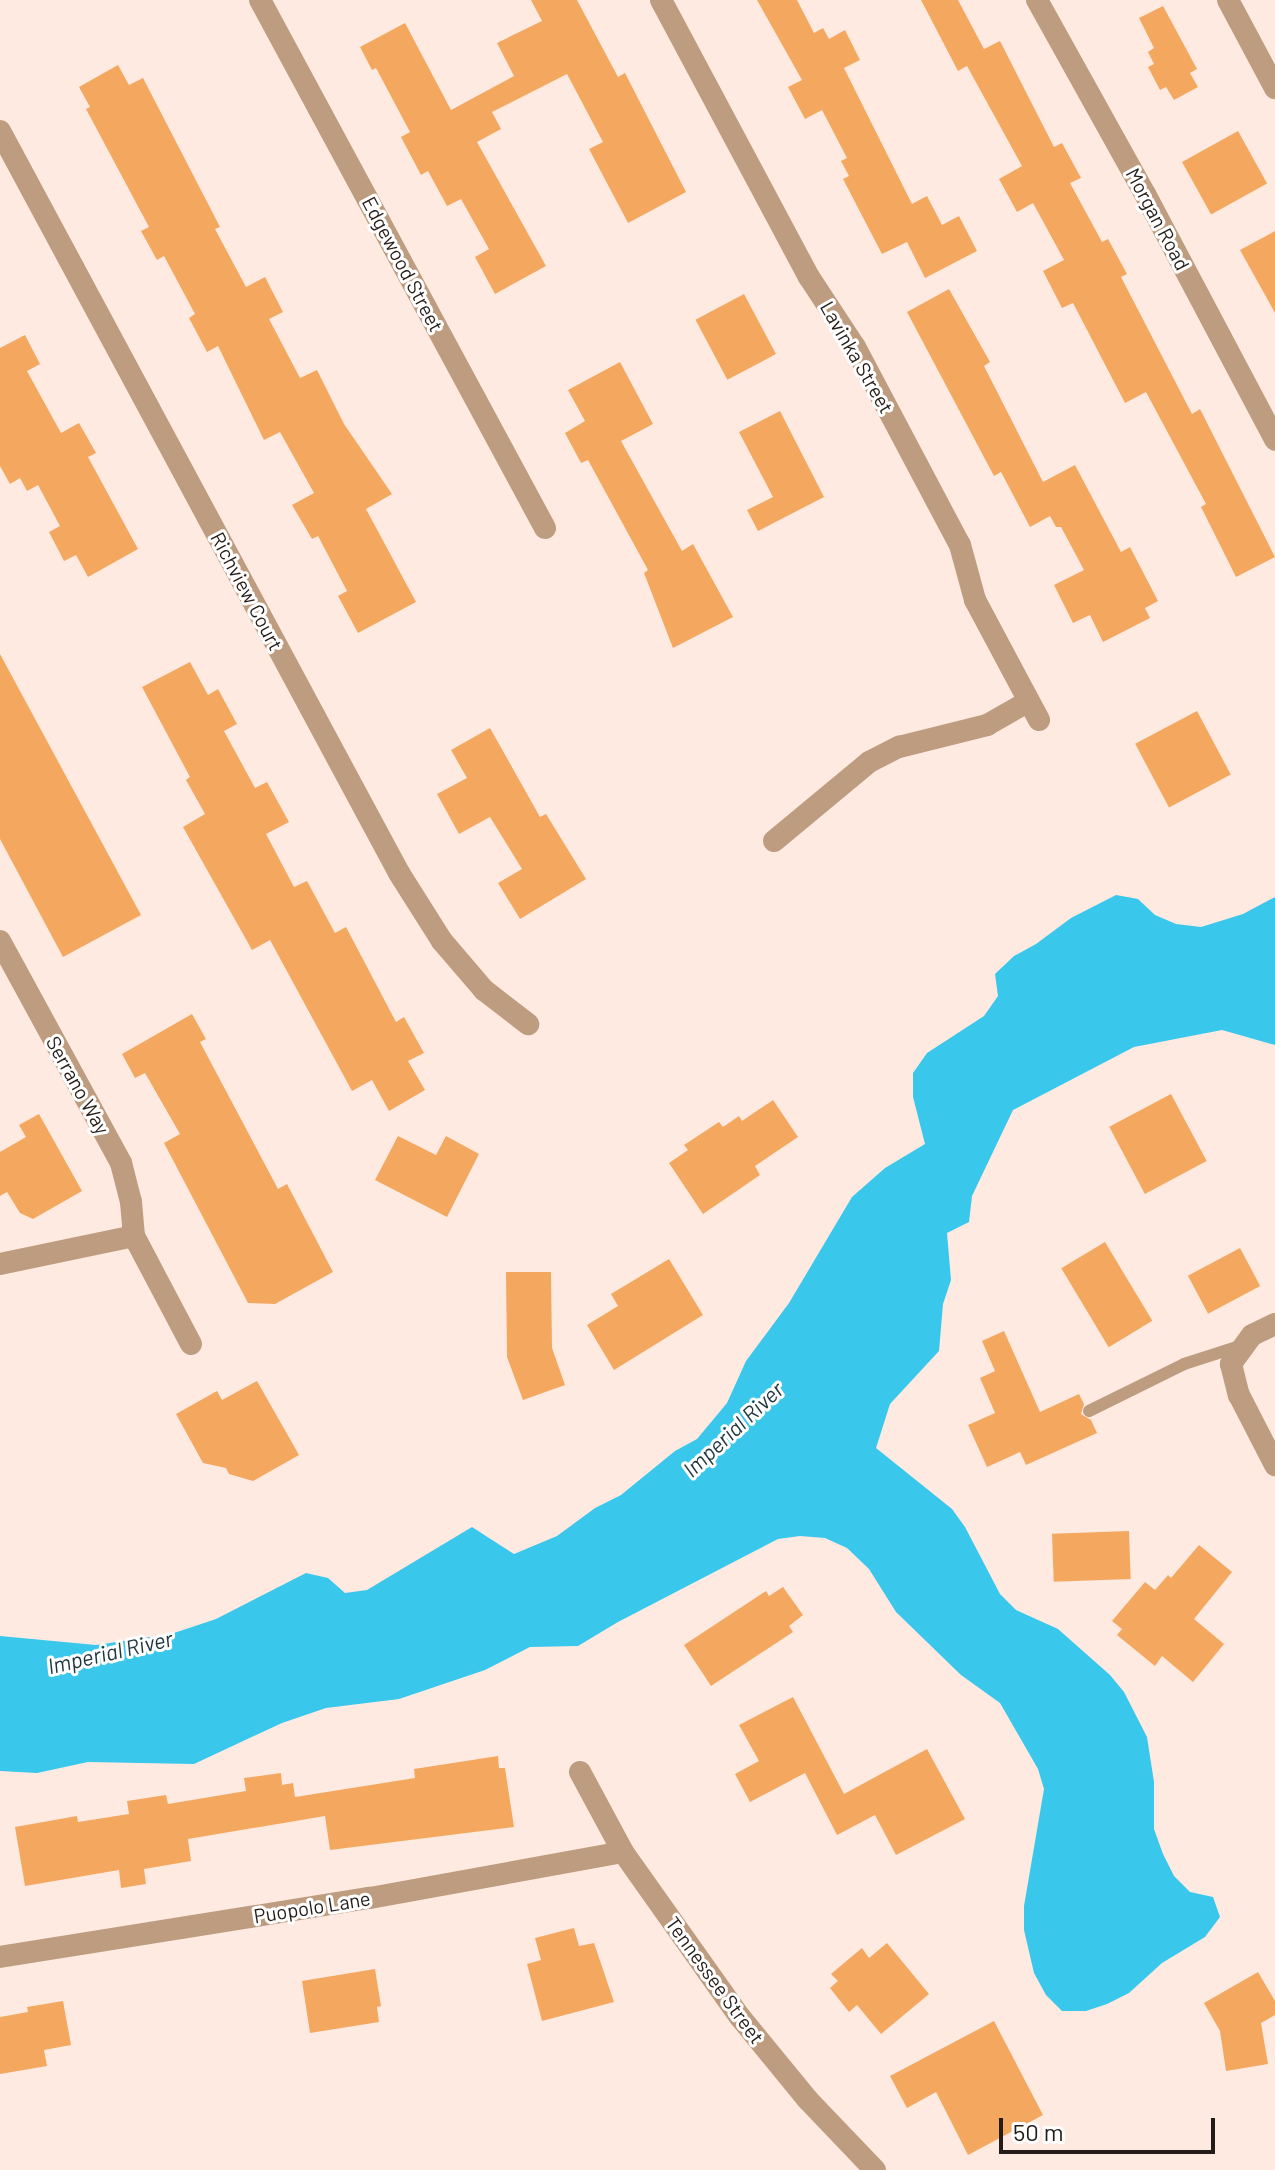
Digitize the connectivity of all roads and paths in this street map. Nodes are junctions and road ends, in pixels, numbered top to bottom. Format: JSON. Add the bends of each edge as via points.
{"nodes":[{"id":1,"x":260,"y":0,"type":"edge"},
{"id":2,"x":661,"y":0,"type":"edge"},
{"id":3,"x":1037,"y":0,"type":"edge"},
{"id":4,"x":1228,"y":0,"type":"edge"},
{"id":5,"x":1275,"y":88,"type":"edge"},
{"id":6,"x":0,"y":131,"type":"edge"},
{"id":7,"x":1275,"y":440,"type":"edge"},
{"id":8,"x":545,"y":528,"type":"dead end"},
{"id":9,"x":774,"y":841,"type":"dead end"},
{"id":10,"x":0,"y":941,"type":"edge"},
{"id":11,"x":528,"y":1024,"type":"dead end"},
{"id":12,"x":134,"y":1236,"type":"junction"},
{"id":13,"x":0,"y":1264,"type":"edge"},
{"id":14,"x":1275,"y":1324,"type":"edge"},
{"id":15,"x":191,"y":1344,"type":"dead end"},
{"id":16,"x":1245,"y":1345,"type":"junction"},
{"id":17,"x":1089,"y":1411,"type":"dead end"},
{"id":18,"x":1275,"y":1465,"type":"edge"},
{"id":19,"x":580,"y":1772,"type":"dead end"},
{"id":20,"x":623,"y":1852,"type":"junction"},
{"id":21,"x":0,"y":1957,"type":"edge"},
{"id":22,"x":875,"y":2170,"type":"edge"}],
"edges":[{"from":1,"to":8,"type":"street","name":"Edgewood Street"},
{"from":2,"to":9,"type":"street","name":"Lavinka Street","via":[[960,545],[975,600],[1034,710],[899,747],[869,762]]},
{"from":3,"to":7,"type":"street","name":"Morgan Road"},
{"from":4,"to":5,"type":"street"},
{"from":6,"to":11,"type":"street","name":"Richview Court","via":[[399,873],[442,941],[484,990]]},
{"from":10,"to":12,"type":"street","name":"Serrano Way","via":[[121,1163]]},
{"from":12,"to":13,"type":"street"},
{"from":12,"to":15,"type":"street","name":"Serrano Way"},
{"from":14,"to":16,"type":"street","via":[[1252,1335]]},
{"from":16,"to":17,"type":"lane","via":[[1184,1364]]},
{"from":16,"to":18,"type":"street","via":[[1231,1364],[1239,1395]]},
{"from":19,"to":20,"type":"street","name":"Tennessee Street"},
{"from":20,"to":21,"type":"street","name":"Puopolo Lane"},
{"from":20,"to":22,"type":"street","name":"Tennessee Street","via":[[740,2017]]}]}
